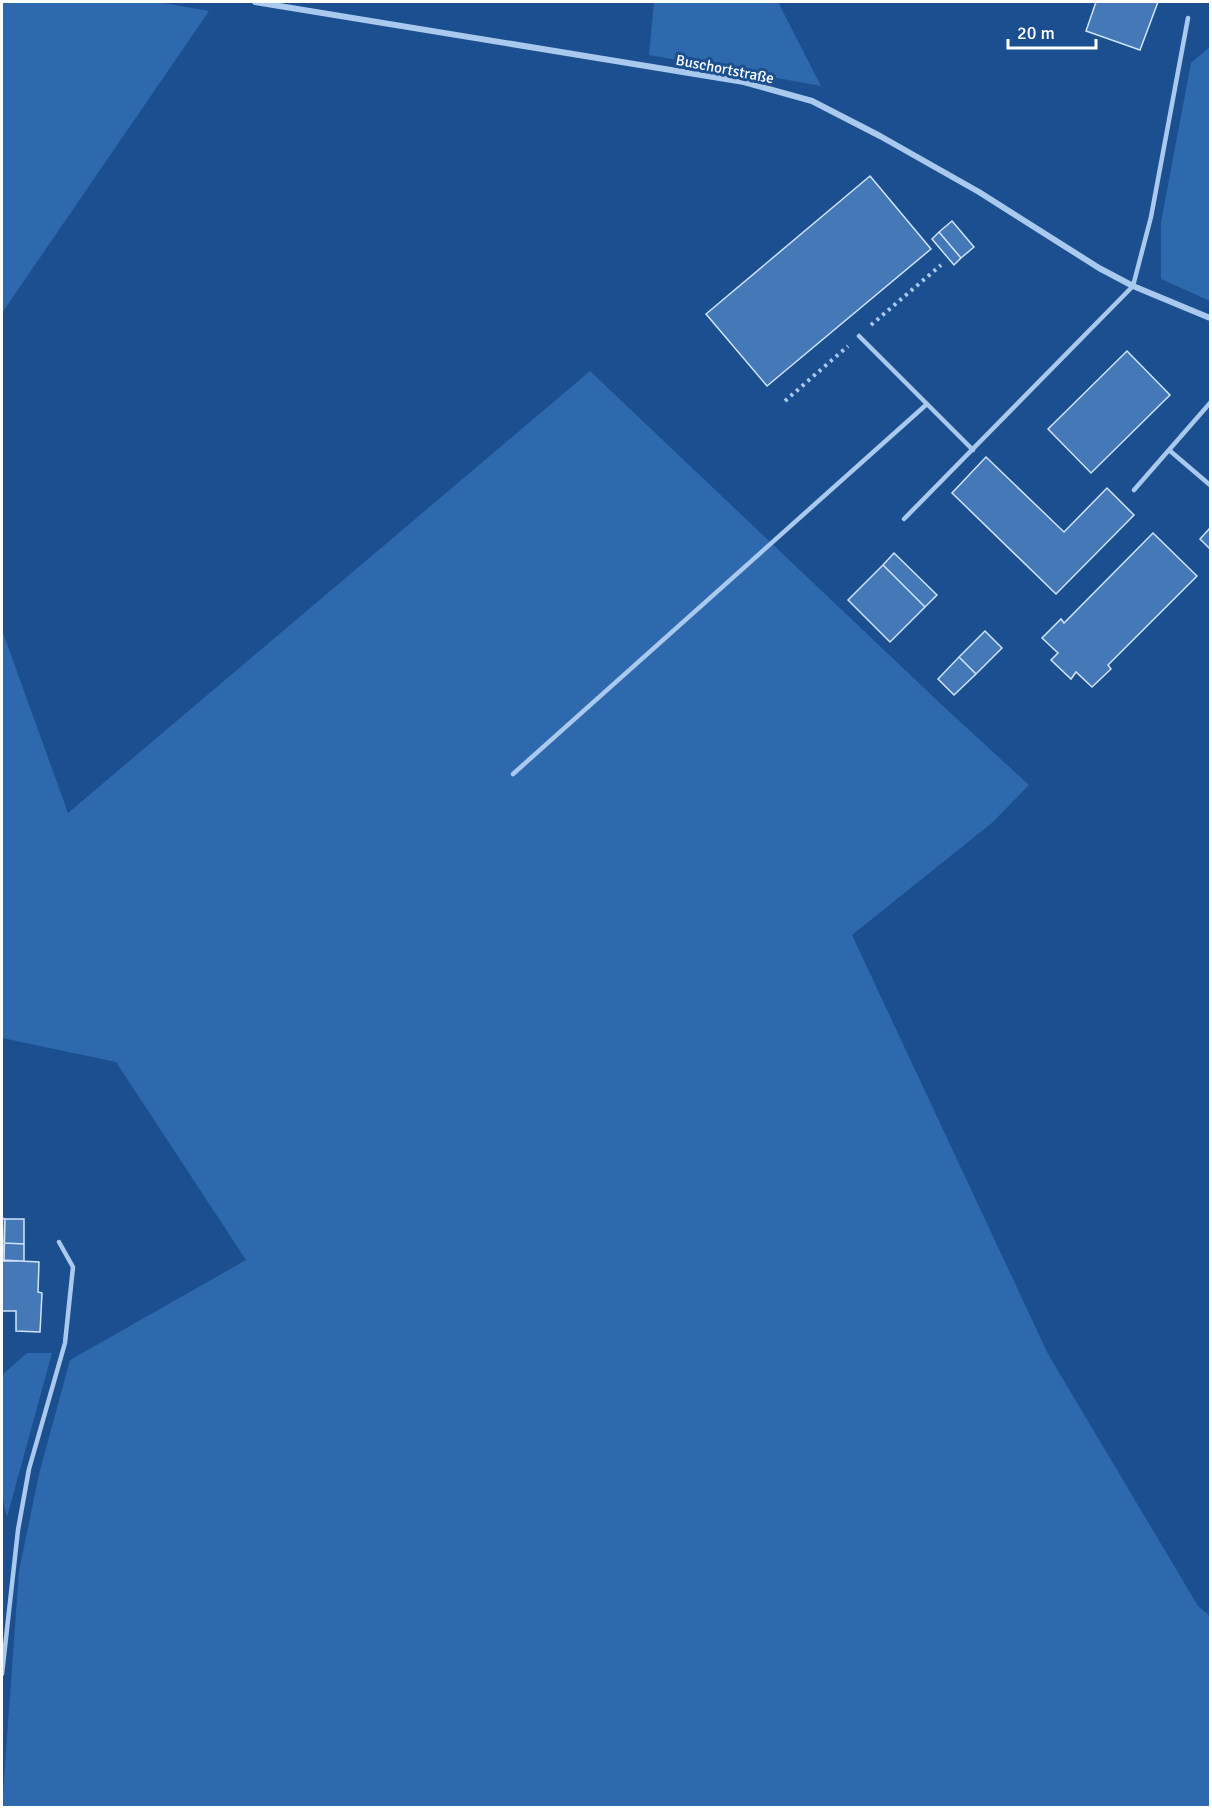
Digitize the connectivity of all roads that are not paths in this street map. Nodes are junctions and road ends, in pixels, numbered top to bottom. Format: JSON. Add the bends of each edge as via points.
{"nodes":[{"id":1,"x":255,"y":2,"type":"edge"},
{"id":2,"x":1188,"y":18,"type":"dead end"},
{"id":3,"x":1134,"y":286,"type":"junction"},
{"id":4,"x":1210,"y":318,"type":"edge"},
{"id":5,"x":859,"y":336,"type":"dead end"},
{"id":6,"x":1210,"y":403,"type":"edge"},
{"id":7,"x":927,"y":404,"type":"junction"},
{"id":8,"x":973,"y":450,"type":"junction"},
{"id":9,"x":1169,"y":450,"type":"junction"},
{"id":10,"x":1210,"y":485,"type":"edge"},
{"id":11,"x":1134,"y":490,"type":"dead end"},
{"id":12,"x":904,"y":519,"type":"dead end"},
{"id":13,"x":513,"y":774,"type":"dead end"},
{"id":14,"x":59,"y":1242,"type":"dead end"},
{"id":15,"x":2,"y":1674,"type":"edge"}],
"edges":[{"from":1,"to":3,"type":"street","name":"Buschortstraße","via":[[744,82],[812,101],[980,192]]},
{"from":2,"to":3,"type":"lane"},
{"from":3,"to":4,"type":"street","name":"Buschortstraße"},
{"from":3,"to":8,"type":"lane"},
{"from":5,"to":7,"type":"lane"},
{"from":6,"to":9,"type":"lane"},
{"from":7,"to":8,"type":"lane"},
{"from":7,"to":13,"type":"lane"},
{"from":8,"to":12,"type":"lane"},
{"from":9,"to":10,"type":"lane"},
{"from":9,"to":11,"type":"lane"},
{"from":14,"to":15,"type":"lane","via":[[73,1267],[65,1343],[27,1479]]}]}
